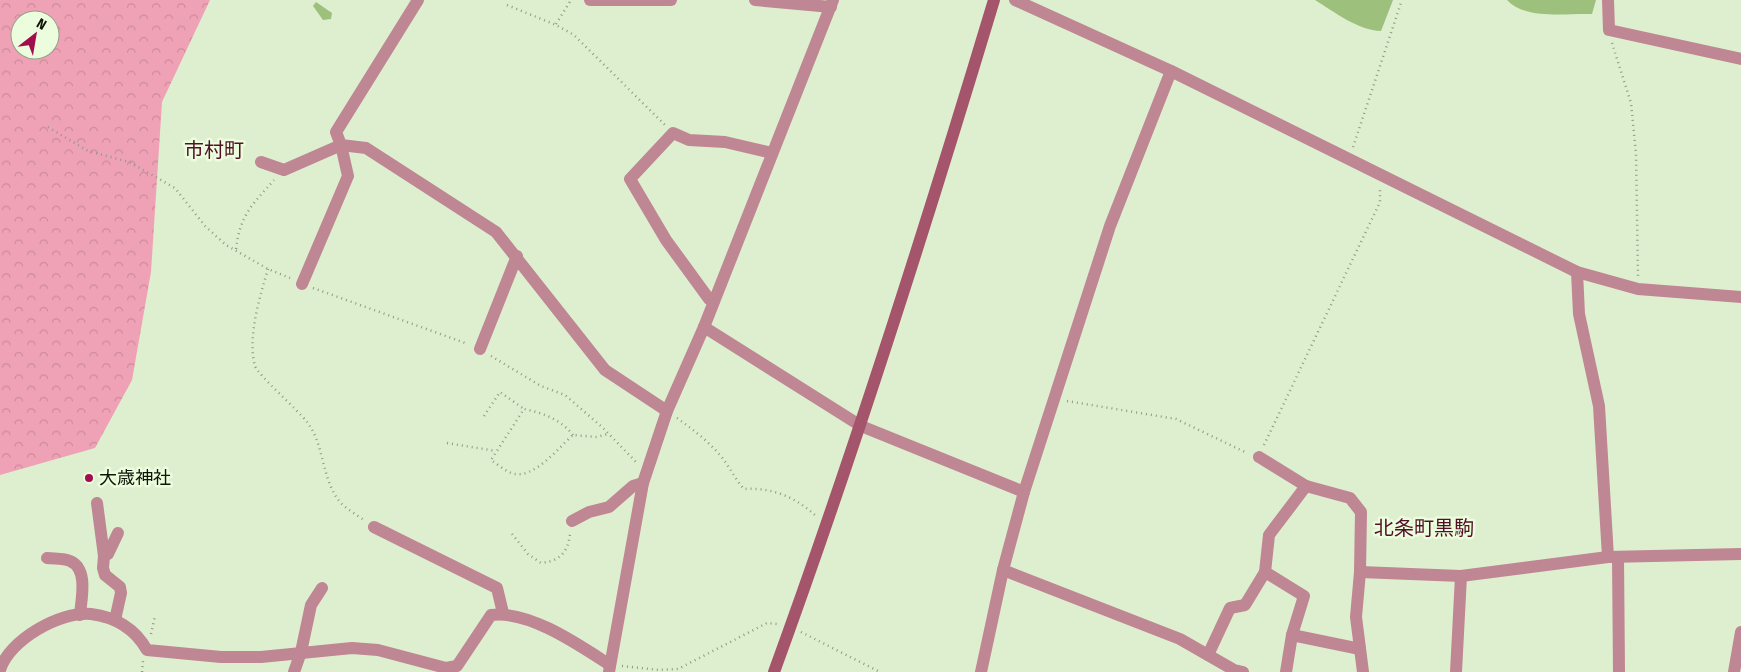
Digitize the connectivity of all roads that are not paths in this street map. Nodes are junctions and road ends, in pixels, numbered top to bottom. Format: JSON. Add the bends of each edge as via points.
{"nodes":[{"id":1,"x":418,"y":0,"type":"edge"},
{"id":2,"x":590,"y":0,"type":"edge"},
{"id":3,"x":671,"y":0,"type":"edge"},
{"id":4,"x":755,"y":0,"type":"edge"},
{"id":5,"x":771,"y":0,"type":"edge"},
{"id":6,"x":994,"y":0,"type":"edge"},
{"id":7,"x":1014,"y":0,"type":"edge"},
{"id":8,"x":1608,"y":0,"type":"edge"},
{"id":9,"x":832,"y":3,"type":"edge"},
{"id":10,"x":1741,"y":59,"type":"edge"},
{"id":11,"x":1171,"y":71,"type":"junction"},
{"id":12,"x":341,"y":145,"type":"junction"},
{"id":13,"x":772,"y":153,"type":"junction"},
{"id":14,"x":261,"y":162,"type":"dead end"},
{"id":15,"x":517,"y":256,"type":"junction"},
{"id":16,"x":1577,"y":272,"type":"junction"},
{"id":17,"x":302,"y":284,"type":"road end"},
{"id":18,"x":1741,"y":297,"type":"edge"},
{"id":19,"x":714,"y":300,"type":"junction"},
{"id":20,"x":704,"y":327,"type":"junction"},
{"id":21,"x":480,"y":349,"type":"road end"},
{"id":22,"x":667,"y":411,"type":"junction"},
{"id":23,"x":861,"y":426,"type":"junction"},
{"id":24,"x":1259,"y":457,"type":"road end"},
{"id":25,"x":643,"y":483,"type":"junction"},
{"id":26,"x":1306,"y":486,"type":"junction"},
{"id":27,"x":1024,"y":492,"type":"junction"},
{"id":28,"x":97,"y":503,"type":"dead end"},
{"id":29,"x":572,"y":521,"type":"road end"},
{"id":30,"x":374,"y":527,"type":"road end"},
{"id":31,"x":118,"y":533,"type":"dead end"},
{"id":32,"x":1741,"y":554,"type":"edge"},
{"id":33,"x":104,"y":556,"type":"junction"},
{"id":34,"x":1613,"y":557,"type":"junction"},
{"id":35,"x":47,"y":558,"type":"dead end"},
{"id":36,"x":1003,"y":570,"type":"junction"},
{"id":37,"x":1265,"y":572,"type":"junction"},
{"id":38,"x":1360,"y":572,"type":"junction"},
{"id":39,"x":1461,"y":576,"type":"junction"},
{"id":40,"x":322,"y":588,"type":"dead end"},
{"id":41,"x":503,"y":613,"type":"junction"},
{"id":42,"x":80,"y":615,"type":"junction"},
{"id":43,"x":115,"y":620,"type":"junction"},
{"id":44,"x":1741,"y":632,"type":"edge"},
{"id":45,"x":1292,"y":635,"type":"junction"},
{"id":46,"x":1360,"y":649,"type":"junction"},
{"id":47,"x":301,"y":652,"type":"junction"},
{"id":48,"x":1208,"y":655,"type":"junction"},
{"id":49,"x":0,"y":667,"type":"edge"},
{"id":50,"x":426,"y":668,"type":"edge"},
{"id":51,"x":610,"y":669,"type":"edge"},
{"id":52,"x":1237,"y":671,"type":"edge"},
{"id":53,"x":294,"y":672,"type":"edge"},
{"id":54,"x":774,"y":672,"type":"edge"},
{"id":55,"x":981,"y":672,"type":"edge"},
{"id":56,"x":1286,"y":672,"type":"edge"},
{"id":57,"x":1363,"y":672,"type":"edge"},
{"id":58,"x":1456,"y":672,"type":"edge"},
{"id":59,"x":1619,"y":672,"type":"edge"},
{"id":60,"x":1734,"y":672,"type":"edge"}],
"edges":[{"from":1,"to":12,"type":"street","via":[[336,132]]},
{"from":2,"to":3,"type":"street"},
{"from":4,"to":5,"type":"street"},
{"from":5,"to":9,"type":"street"},
{"from":6,"to":23,"type":"street"},
{"from":7,"to":11,"type":"street"},
{"from":8,"to":10,"type":"street","via":[[1609,30]]},
{"from":9,"to":13,"type":"street"},
{"from":11,"to":16,"type":"street"},
{"from":11,"to":27,"type":"street","via":[[1110,226]]},
{"from":12,"to":14,"type":"street","via":[[284,170]]},
{"from":12,"to":15,"type":"street","via":[[366,148],[432,189],[496,232]]},
{"from":12,"to":17,"type":"street","via":[[348,176]]},
{"from":13,"to":19,"type":"street"},
{"from":13,"to":19,"type":"street","via":[[725,142],[689,140],[673,133],[630,179],[666,240],[709,299]]},
{"from":15,"to":21,"type":"street"},
{"from":15,"to":22,"type":"street","via":[[605,370]]},
{"from":16,"to":18,"type":"street","via":[[1638,289]]},
{"from":16,"to":34,"type":"street","via":[[1579,314],[1599,406]]},
{"from":19,"to":20,"type":"street"},
{"from":20,"to":22,"type":"street"},
{"from":20,"to":23,"type":"street"},
{"from":22,"to":25,"type":"street"},
{"from":23,"to":27,"type":"street"},
{"from":23,"to":54,"type":"street"},
{"from":24,"to":26,"type":"street"},
{"from":25,"to":29,"type":"street","via":[[633,486],[609,507]]},
{"from":25,"to":51,"type":"street"},
{"from":26,"to":37,"type":"street","via":[[1269,535]]},
{"from":26,"to":38,"type":"street","via":[[1350,498],[1361,512]]},
{"from":27,"to":36,"type":"street"},
{"from":28,"to":33,"type":"street"},
{"from":30,"to":41,"type":"street","via":[[497,588]]},
{"from":31,"to":33,"type":"street"},
{"from":32,"to":34,"type":"street"},
{"from":33,"to":43,"type":"street","via":[[105,575],[120,587]]},
{"from":34,"to":39,"type":"street"},
{"from":34,"to":59,"type":"street"},
{"from":35,"to":42,"type":"street","via":[[70,560],[79,567],[82,580]]},
{"from":36,"to":48,"type":"street","via":[[1180,639]]},
{"from":36,"to":55,"type":"street"},
{"from":37,"to":45,"type":"street","via":[[1304,596]]},
{"from":37,"to":48,"type":"street","via":[[1246,605],[1230,608]]},
{"from":38,"to":39,"type":"street"},
{"from":38,"to":46,"type":"street","via":[[1356,617]]},
{"from":39,"to":58,"type":"street"},
{"from":40,"to":47,"type":"street","via":[[311,605]]},
{"from":41,"to":50,"type":"street","via":[[491,615],[457,666]]},
{"from":41,"to":51,"type":"street","via":[[572,640]]},
{"from":42,"to":43,"type":"street"},
{"from":42,"to":49,"type":"street","via":[[34,632],[18,643]]},
{"from":43,"to":47,"type":"street","via":[[141,639],[147,650],[222,657]]},
{"from":44,"to":60,"type":"street"},
{"from":45,"to":46,"type":"street"},
{"from":45,"to":56,"type":"street"},
{"from":46,"to":57,"type":"street"},
{"from":47,"to":50,"type":"street","via":[[352,648],[378,650]]},
{"from":47,"to":53,"type":"street"},
{"from":48,"to":52,"type":"street"}]}
